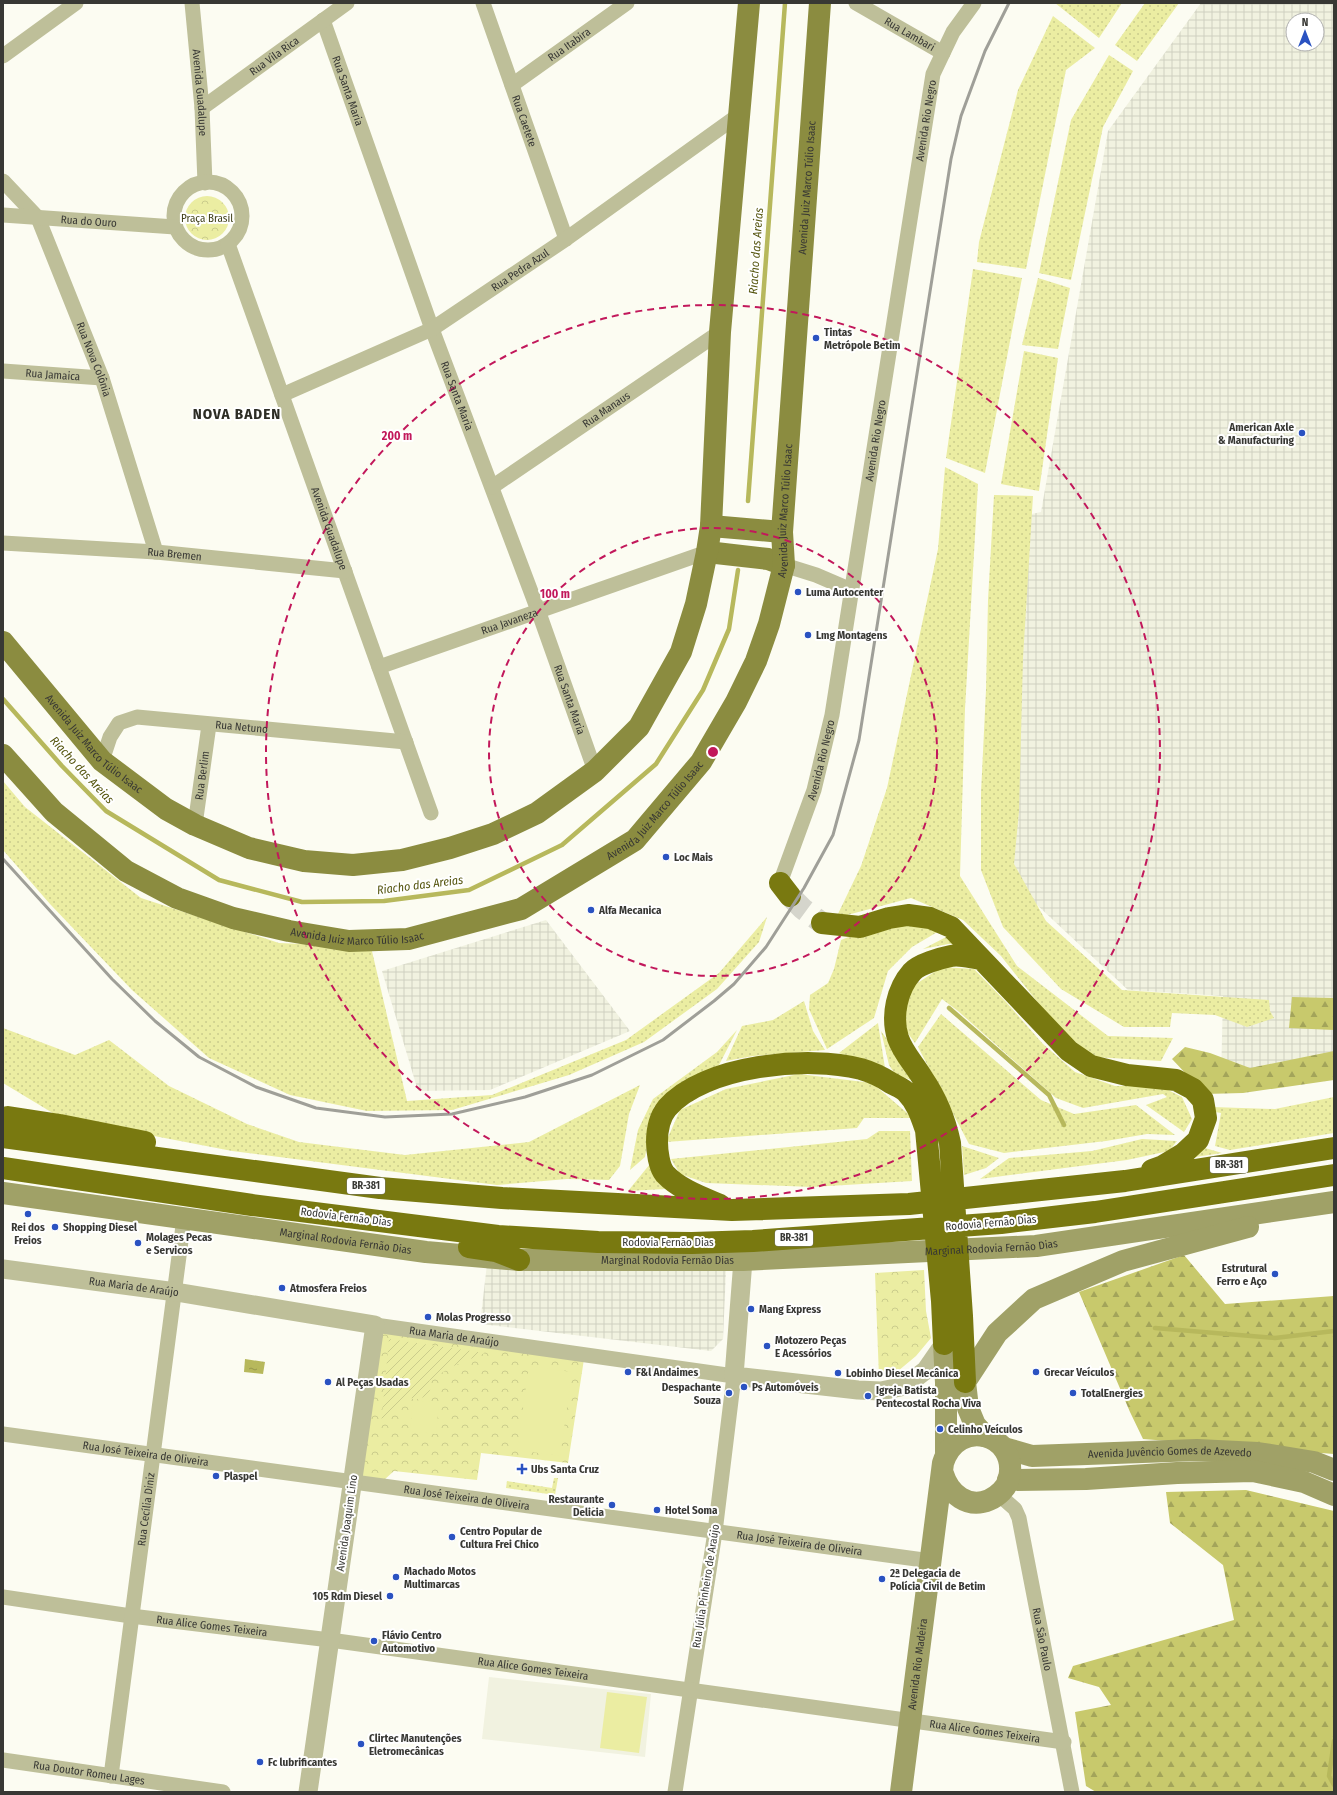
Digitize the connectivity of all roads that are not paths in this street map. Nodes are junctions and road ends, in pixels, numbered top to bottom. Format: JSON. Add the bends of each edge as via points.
{"nodes":[{"id":1,"x":76,"y":3,"type":"edge"},
{"id":2,"x":192,"y":3,"type":"edge"},
{"id":3,"x":347,"y":3,"type":"edge"},
{"id":4,"x":483,"y":3,"type":"edge"},
{"id":5,"x":627,"y":3,"type":"edge"},
{"id":6,"x":749,"y":3,"type":"edge"},
{"id":7,"x":820,"y":3,"type":"edge"},
{"id":8,"x":856,"y":3,"type":"edge"},
{"id":9,"x":974,"y":3,"type":"edge"},
{"id":10,"x":323,"y":20,"type":"junction"},
{"id":11,"x":943,"y":53,"type":"junction"},
{"id":12,"x":3,"y":56,"type":"edge"},
{"id":13,"x":512,"y":85,"type":"junction"},
{"id":14,"x":202,"y":108,"type":"junction"},
{"id":15,"x":740,"y":114,"type":"junction"},
{"id":16,"x":3,"y":181,"type":"edge"},
{"id":17,"x":205,"y":183,"type":"junction"},
{"id":18,"x":3,"y":215,"type":"edge"},
{"id":19,"x":38,"y":218,"type":"junction"},
{"id":20,"x":175,"y":227,"type":"junction"},
{"id":21,"x":566,"y":239,"type":"junction"},
{"id":22,"x":228,"y":244,"type":"junction"},
{"id":23,"x":432,"y":329,"type":"junction"},
{"id":24,"x":720,"y":332,"type":"junction"},
{"id":25,"x":3,"y":371,"type":"edge"},
{"id":26,"x":102,"y":378,"type":"junction"},
{"id":27,"x":282,"y":395,"type":"junction"},
{"id":28,"x":492,"y":487,"type":"junction"},
{"id":29,"x":710,"y":526,"type":"junction"},
{"id":30,"x":782,"y":532,"type":"junction"},
{"id":31,"x":3,"y":543,"type":"edge"},
{"id":32,"x":156,"y":552,"type":"junction"},
{"id":33,"x":707,"y":552,"type":"junction"},
{"id":34,"x":784,"y":565,"type":"junction"},
{"id":35,"x":345,"y":571,"type":"junction"},
{"id":36,"x":851,"y":590,"type":"junction"},
{"id":37,"x":539,"y":612,"type":"junction"},
{"id":38,"x":3,"y":642,"type":"edge"},
{"id":39,"x":379,"y":668,"type":"junction"},
{"id":40,"x":209,"y":725,"type":"junction"},
{"id":41,"x":406,"y":742,"type":"junction"},
{"id":42,"x":3,"y":755,"type":"edge"},
{"id":43,"x":102,"y":761,"type":"junction"},
{"id":44,"x":595,"y":771,"type":"junction"},
{"id":45,"x":431,"y":813,"type":"dead end"},
{"id":46,"x":195,"y":825,"type":"junction"},
{"id":47,"x":785,"y":890,"type":"dead end"},
{"id":48,"x":822,"y":923,"type":"tunnel mouth"},
{"id":49,"x":981,"y":960,"type":"junction"},
{"id":50,"x":4,"y":1120,"type":"edge"},
{"id":51,"x":1334,"y":1148,"type":"edge"},
{"id":52,"x":3,"y":1168,"type":"edge"},
{"id":53,"x":1334,"y":1175,"type":"edge"},
{"id":54,"x":1124,"y":1181,"type":"junction"},
{"id":55,"x":3,"y":1193,"type":"edge"},
{"id":56,"x":1334,"y":1203,"type":"edge"},
{"id":57,"x":252,"y":1206,"type":"junction"},
{"id":58,"x":732,"y":1210,"type":"junction"},
{"id":59,"x":184,"y":1218,"type":"junction"},
{"id":60,"x":519,"y":1260,"type":"junction"},
{"id":61,"x":743,"y":1260,"type":"junction"},
{"id":62,"x":3,"y":1269,"type":"edge"},
{"id":63,"x":176,"y":1292,"type":"junction"},
{"id":64,"x":375,"y":1325,"type":"junction"},
{"id":65,"x":944,"y":1344,"type":"junction"},
{"id":66,"x":734,"y":1376,"type":"junction"},
{"id":67,"x":965,"y":1382,"type":"junction"},
{"id":68,"x":3,"y":1434,"type":"edge"},
{"id":69,"x":985,"y":1436,"type":"junction"},
{"id":70,"x":1004,"y":1448,"type":"junction"},
{"id":71,"x":946,"y":1452,"type":"junction"},
{"id":72,"x":154,"y":1455,"type":"junction"},
{"id":73,"x":1334,"y":1470,"type":"edge"},
{"id":74,"x":943,"y":1474,"type":"junction"},
{"id":75,"x":352,"y":1481,"type":"junction"},
{"id":76,"x":1003,"y":1487,"type":"junction"},
{"id":77,"x":1334,"y":1495,"type":"edge"},
{"id":78,"x":973,"y":1502,"type":"junction"},
{"id":79,"x":715,"y":1532,"type":"junction"},
{"id":80,"x":933,"y":1536,"type":"junction"},
{"id":81,"x":930,"y":1561,"type":"junction"},
{"id":82,"x":3,"y":1598,"type":"edge"},
{"id":83,"x":131,"y":1616,"type":"junction"},
{"id":84,"x":330,"y":1640,"type":"junction"},
{"id":85,"x":690,"y":1690,"type":"junction"},
{"id":86,"x":911,"y":1720,"type":"junction"},
{"id":87,"x":1064,"y":1742,"type":"junction"},
{"id":88,"x":3,"y":1760,"type":"edge"},
{"id":89,"x":111,"y":1776,"type":"junction"},
{"id":90,"x":223,"y":1792,"type":"edge"},
{"id":91,"x":308,"y":1792,"type":"edge"},
{"id":92,"x":675,"y":1792,"type":"edge"},
{"id":93,"x":901,"y":1792,"type":"edge"},
{"id":94,"x":1072,"y":1792,"type":"edge"}],
"edges":[{"from":1,"to":12,"type":"street"},
{"from":2,"to":14,"type":"street","name":"Avenida Guadalupe"},
{"from":3,"to":10,"type":"street","name":"Rua Vila Rica"},
{"from":4,"to":13,"type":"street","name":"Rua Caetete"},
{"from":5,"to":13,"type":"street","name":"Rua Itabira"},
{"from":6,"to":15,"type":"main road","name":"Avenida Juiz Marco Túlio Isaac"},
{"from":7,"to":30,"type":"main road","name":"Avenida Juiz Marco Túlio Isaac"},
{"from":8,"to":11,"type":"street","name":"Rua Lambari"},
{"from":9,"to":11,"type":"street","name":"Avenida Rio Negro","via":[[953,32]]},
{"from":10,"to":14,"type":"street","name":"Rua Vila Rica"},
{"from":10,"to":23,"type":"street","name":"Rua Santa Maria"},
{"from":11,"to":36,"type":"street","name":"Avenida Rio Negro","via":[[933,74]]},
{"from":13,"to":21,"type":"street","name":"Rua Caetete"},
{"from":14,"to":17,"type":"street","name":"Avenida Guadalupe"},
{"from":15,"to":21,"type":"street","name":"Rua Pedra Azul"},
{"from":15,"to":24,"type":"main road","name":"Avenida Juiz Marco Túlio Isaac"},
{"from":16,"to":19,"type":"street","name":"Rua Nova Colônia"},
{"from":17,"to":20,"type":"street","via":[[190,188],[179,198],[175,207]]},
{"from":17,"to":22,"type":"street","via":[[216,183],[226,188],[235,195],[240,205],[241,227],[236,237]]},
{"from":18,"to":19,"type":"street","name":"Rua do Ouro"},
{"from":19,"to":20,"type":"street","name":"Rua do Ouro"},
{"from":19,"to":26,"type":"street","name":"Rua Nova Colônia"},
{"from":20,"to":22,"type":"street","via":[[180,236],[197,249],[218,249]]},
{"from":21,"to":23,"type":"street","name":"Rua Pedra Azul"},
{"from":22,"to":27,"type":"street","name":"Avenida Guadalupe"},
{"from":23,"to":27,"type":"street","name":"Rua Pedra Azul"},
{"from":23,"to":28,"type":"street","name":"Rua Santa Maria"},
{"from":24,"to":28,"type":"street","name":"Rua Manaus"},
{"from":24,"to":29,"type":"main road","name":"Avenida Juiz Marco Túlio Isaac"},
{"from":25,"to":26,"type":"street","name":"Rua Jamaica"},
{"from":26,"to":32,"type":"street","name":"Rua Nova Colônia"},
{"from":27,"to":35,"type":"street","name":"Avenida Guadalupe"},
{"from":28,"to":37,"type":"street","name":"Rua Santa Maria"},
{"from":29,"to":30,"type":"main road"},
{"from":29,"to":33,"type":"main road","name":"Avenida Juiz Marco Túlio Isaac"},
{"from":30,"to":34,"type":"main road","name":"Avenida Juiz Marco Túlio Isaac"},
{"from":31,"to":32,"type":"street","name":"Rua Bremen"},
{"from":32,"to":35,"type":"street","name":"Rua Bremen"},
{"from":33,"to":34,"type":"main road","via":[[768,559]]},
{"from":33,"to":37,"type":"street","name":"Rua Javaneza"},
{"from":33,"to":44,"type":"main road","name":"Avenida Juiz Marco Túlio Isaac","via":[[696,604],[681,652],[639,727]]},
{"from":34,"to":36,"type":"street"},
{"from":34,"to":42,"type":"main road","name":"Avenida Juiz Marco Túlio Isaac","via":[[769,624],[756,661],[736,702],[701,762],[635,840],[521,909],[408,939],[349,941],[233,918],[178,898],[126,871],[54,812]]},
{"from":35,"to":39,"type":"street","name":"Avenida Guadalupe"},
{"from":36,"to":47,"type":"street","name":"Avenida Rio Negro","via":[[832,715],[814,790]]},
{"from":37,"to":39,"type":"street","name":"Rua Javaneza"},
{"from":37,"to":44,"type":"street","name":"Rua Santa Maria"},
{"from":38,"to":43,"type":"main road","name":"Avenida Juiz Marco Túlio Isaac"},
{"from":39,"to":41,"type":"street","name":"Avenida Guadalupe"},
{"from":40,"to":41,"type":"street","name":"Rua Netuno"},
{"from":40,"to":43,"type":"street","name":"Rua Netuno","via":[[136,717],[119,723],[110,737]]},
{"from":40,"to":46,"type":"street","name":"Rua Berlim"},
{"from":41,"to":45,"type":"street","name":"Avenida Guadalupe"},
{"from":43,"to":46,"type":"main road","name":"Avenida Juiz Marco Túlio Isaac","via":[[166,809]]},
{"from":44,"to":46,"type":"main road","name":"Avenida Juiz Marco Túlio Isaac","via":[[537,813],[493,834],[402,860],[353,865],[304,861],[249,848]]},
{"from":48,"to":49,"type":"highway","via":[[860,927],[908,915],[930,918],[951,927]]},
{"from":49,"to":54,"type":"highway","via":[[1069,1051],[1091,1066],[1127,1075],[1176,1080],[1193,1089],[1203,1100],[1206,1118],[1198,1140],[1183,1154],[1163,1166]]},
{"from":49,"to":67,"type":"highway","via":[[953,956],[912,971],[899,994],[894,1014],[898,1037],[906,1054],[933,1094],[948,1135]]},
{"from":50,"to":58,"type":"highway","number":"BR-381","via":[[60,1125],[380,1188],[502,1198]]},
{"from":51,"to":54,"type":"highway","number":"BR-381"},
{"from":52,"to":57,"type":"highway","name":"Rodovia Fernão Dias","number":"BR-381"},
{"from":53,"to":57,"type":"highway","name":"Rodovia Fernão Dias","number":"BR-381","via":[[1095,1212],[1001,1223],[692,1243],[598,1242],[498,1236]]},
{"from":54,"to":58,"type":"highway","number":"BR-381","via":[[909,1204]]},
{"from":55,"to":59,"type":"main road","name":"Marginal Rodovia Fernão Dias","number":"BR-381"},
{"from":56,"to":61,"type":"main road","name":"Marginal Rodovia Fernão Dias","number":"BR-381","via":[[1036,1246]]},
{"from":56,"to":67,"type":"main road","via":[[1123,1261],[1034,1299],[997,1333]]},
{"from":57,"to":60,"type":"highway","via":[[283,1217],[496,1251]]},
{"from":58,"to":65,"type":"highway","number":"BR-381","via":[[687,1190],[664,1173],[658,1154],[657,1128],[666,1109],[682,1094],[734,1072],[793,1063],[820,1063],[862,1069],[906,1091],[917,1106],[926,1130]]},
{"from":59,"to":60,"type":"main road","name":"Marginal Rodovia Fernão Dias","number":"BR-381","via":[[426,1252]]},
{"from":59,"to":63,"type":"street","name":"Rua Cecília Diniz"},
{"from":60,"to":61,"type":"main road","name":"Marginal Rodovia Fernão Dias","number":"BR-381"},
{"from":61,"to":66,"type":"street","name":"Rua Júlia Pinheiro de Araújo"},
{"from":62,"to":63,"type":"street","name":"Rua Maria de Araújo"},
{"from":63,"to":64,"type":"street","name":"Rua Maria de Araújo"},
{"from":63,"to":72,"type":"street","name":"Rua Cecília Diniz"},
{"from":64,"to":66,"type":"street","name":"Rua Maria de Araújo"},
{"from":64,"to":75,"type":"street","name":"Avenida Joaquim Lino"},
{"from":65,"to":66,"type":"street","name":"Rua Maria de Araújo","via":[[926,1370],[906,1386],[881,1391]]},
{"from":65,"to":71,"type":"main road"},
{"from":66,"to":79,"type":"street","name":"Rua Júlia Pinheiro de Araújo"},
{"from":67,"to":69,"type":"main road","via":[[968,1408],[974,1424]]},
{"from":68,"to":72,"type":"street","name":"Rua José Teixeira de Oliveira"},
{"from":69,"to":70,"type":"main road"},
{"from":69,"to":71,"type":"main road","via":[[963,1437]]},
{"from":70,"to":73,"type":"main road","name":"Avenida Juvêncio Gomes de Azevedo","via":[[1032,1456],[1197,1450],[1258,1454],[1314,1462]]},
{"from":70,"to":76,"type":"main road","via":[[1010,1464]]},
{"from":71,"to":74,"type":"main road"},
{"from":72,"to":75,"type":"street","name":"Rua José Teixeira de Oliveira"},
{"from":72,"to":83,"type":"street","name":"Rua Cecília Diniz"},
{"from":74,"to":78,"type":"main road","via":[[946,1485],[953,1493],[963,1500]]},
{"from":74,"to":80,"type":"main road","name":"Avenida Rio Madeira"},
{"from":75,"to":79,"type":"street","name":"Rua José Teixeira de Oliveira"},
{"from":75,"to":84,"type":"street","name":"Avenida Joaquim Lino"},
{"from":76,"to":77,"type":"main road","name":"Avenida Juvêncio Gomes de Azevedo","via":[[1177,1472],[1253,1471],[1304,1482]]},
{"from":76,"to":78,"type":"main road","via":[[985,1502]]},
{"from":76,"to":87,"type":"street","name":"Rua São Paulo","via":[[1019,1518]]},
{"from":78,"to":80,"type":"main road","name":"Avenida Rio Madeira","via":[[947,1517]]},
{"from":79,"to":81,"type":"street","name":"Rua José Teixeira de Oliveira"},
{"from":79,"to":85,"type":"street","name":"Rua Júlia Pinheiro de Araújo"},
{"from":80,"to":81,"type":"main road","name":"Avenida Rio Madeira"},
{"from":81,"to":86,"type":"main road","name":"Avenida Rio Madeira"},
{"from":82,"to":83,"type":"street","name":"Rua Alice Gomes Teixeira"},
{"from":83,"to":84,"type":"street","name":"Rua Alice Gomes Teixeira"},
{"from":83,"to":89,"type":"street","name":"Rua Cecília Diniz"},
{"from":84,"to":85,"type":"street","name":"Rua Alice Gomes Teixeira"},
{"from":84,"to":91,"type":"street","name":"Avenida Joaquim Lino"},
{"from":85,"to":86,"type":"street","name":"Rua Alice Gomes Teixeira"},
{"from":85,"to":92,"type":"street","name":"Rua Júlia Pinheiro de Araújo"},
{"from":86,"to":87,"type":"street","name":"Rua Alice Gomes Teixeira"},
{"from":86,"to":93,"type":"main road","name":"Avenida Rio Madeira"},
{"from":87,"to":94,"type":"street","name":"Rua São Paulo"},
{"from":88,"to":89,"type":"street","name":"Rua Doutor Romeu Lages"},
{"from":89,"to":90,"type":"street","name":"Rua Doutor Romeu Lages"}]}
